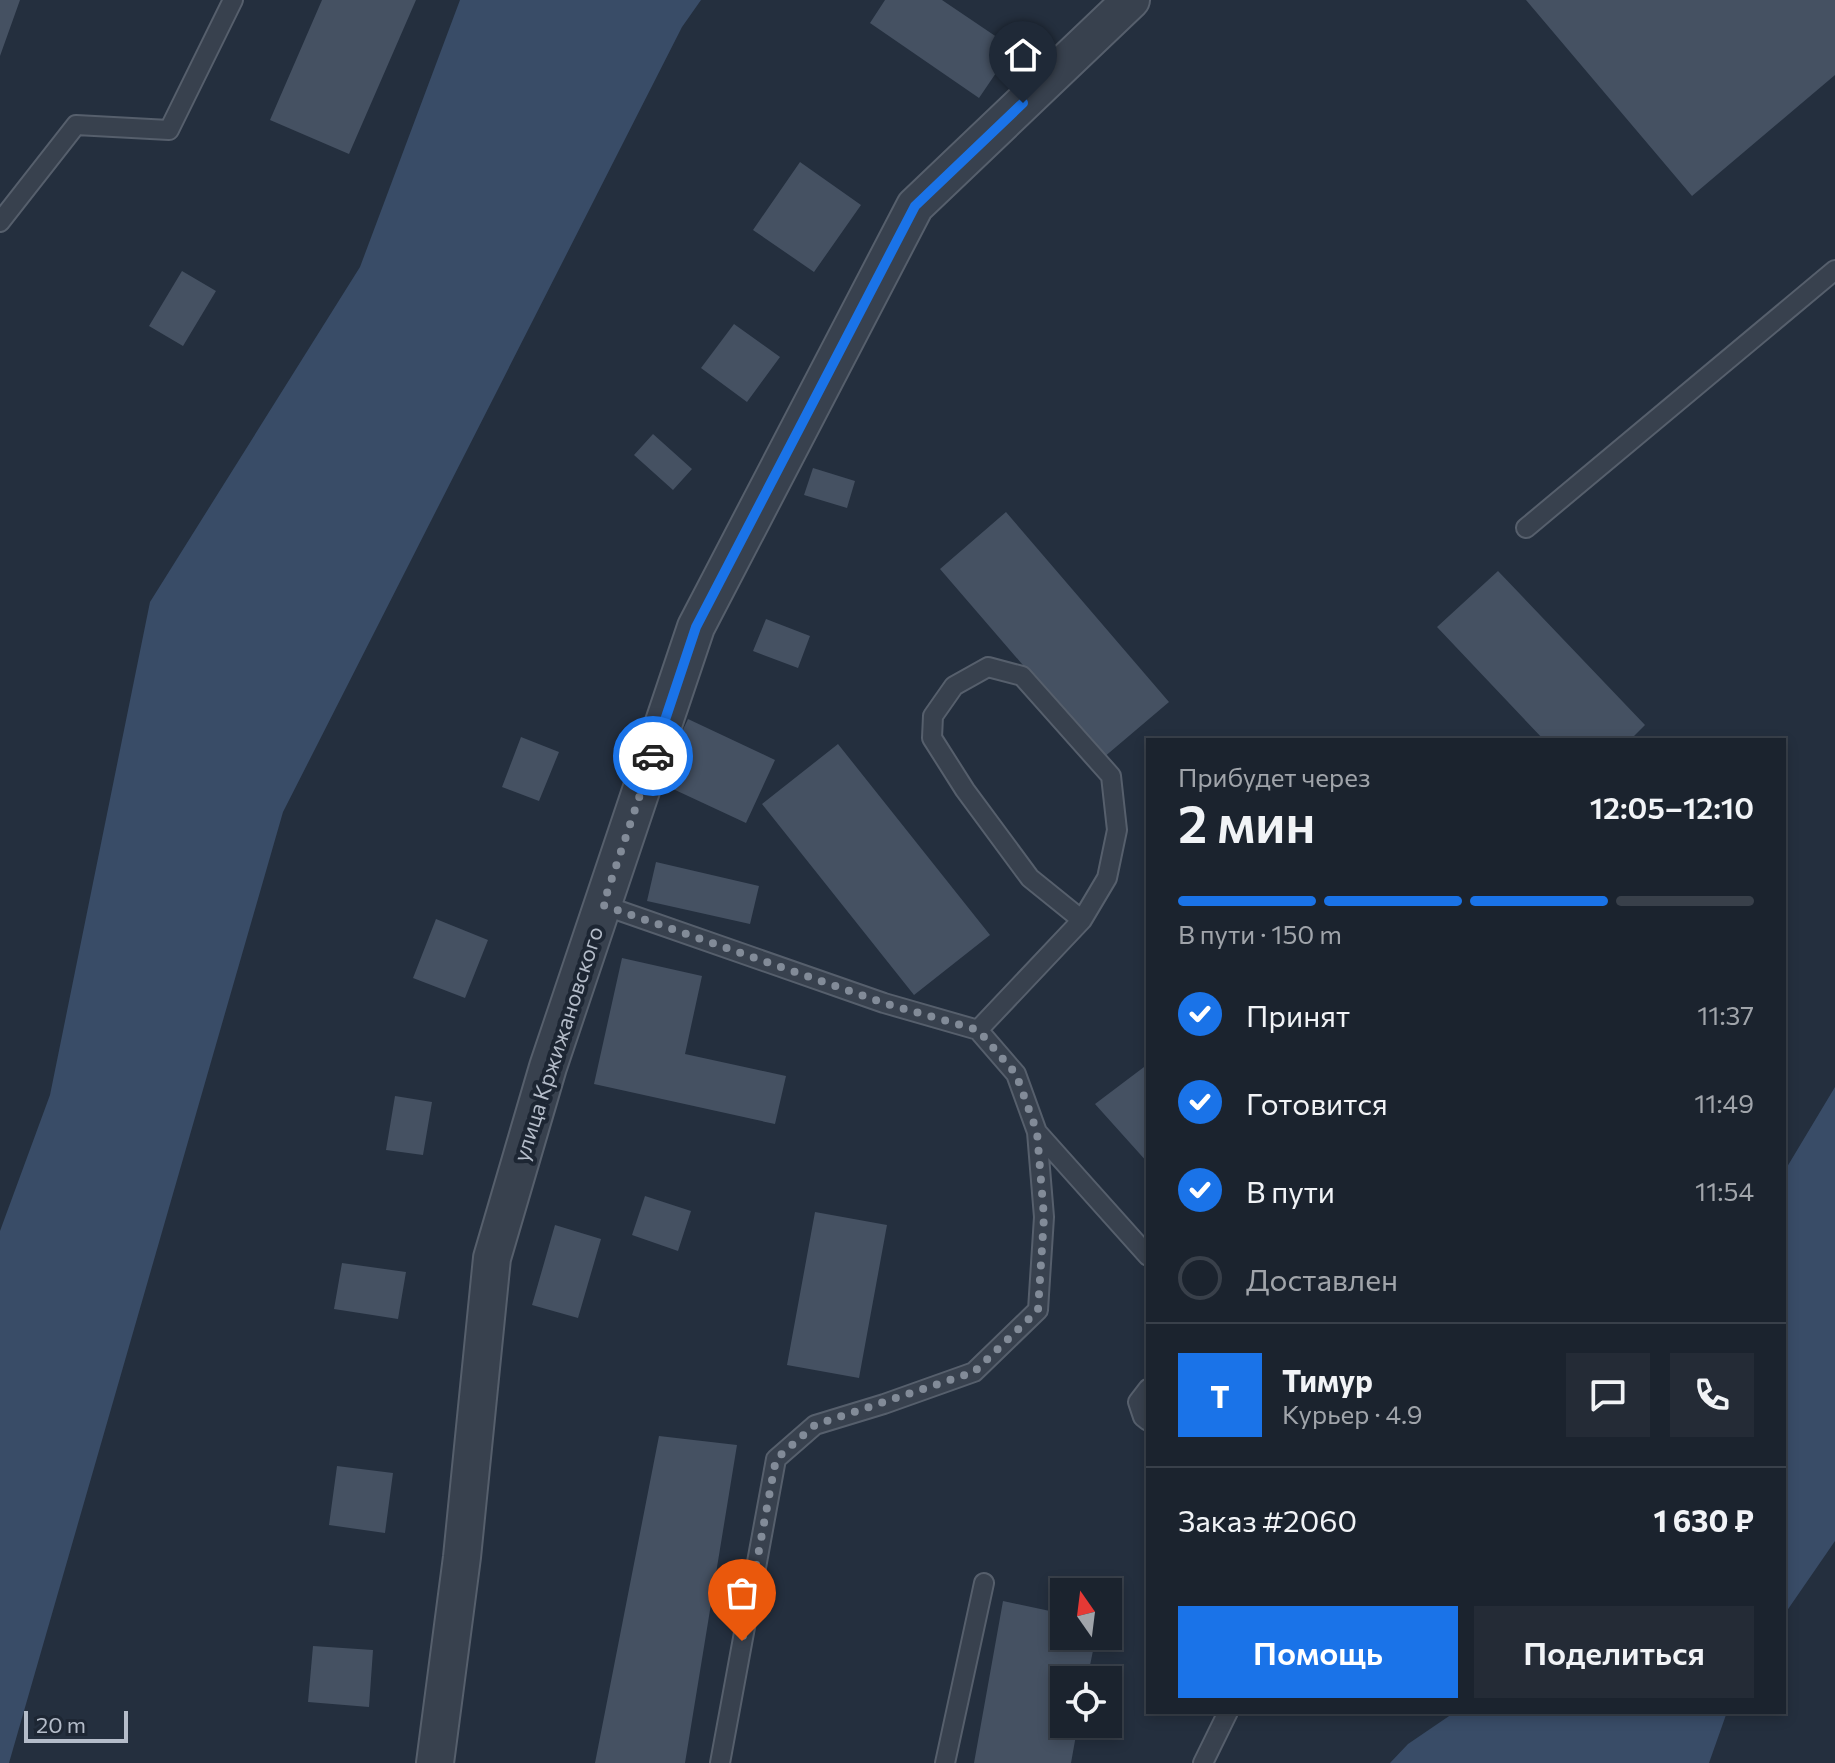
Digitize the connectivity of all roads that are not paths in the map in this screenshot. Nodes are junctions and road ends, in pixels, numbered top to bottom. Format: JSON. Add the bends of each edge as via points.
{"nodes":[{"id":1,"x":233,"y":0,"type":"edge"},
{"id":2,"x":1131,"y":0,"type":"edge"},
{"id":3,"x":0,"y":222,"type":"edge"},
{"id":4,"x":1835,"y":270,"type":"edge"},
{"id":5,"x":1526,"y":528,"type":"dead end"},
{"id":6,"x":603,"y":905,"type":"junction"},
{"id":7,"x":1082,"y":920,"type":"junction"},
{"id":8,"x":978,"y":1030,"type":"junction"},
{"id":9,"x":1037,"y":1132,"type":"junction"},
{"id":10,"x":1146,"y":1254,"type":"edge"},
{"id":11,"x":1146,"y":1392,"type":"edge"},
{"id":12,"x":1146,"y":1419,"type":"edge"},
{"id":13,"x":984,"y":1583,"type":"dead end"},
{"id":14,"x":1227,"y":1714,"type":"edge"},
{"id":15,"x":435,"y":1763,"type":"edge"},
{"id":16,"x":720,"y":1763,"type":"edge"},
{"id":17,"x":945,"y":1763,"type":"edge"},
{"id":18,"x":1203,"y":1763,"type":"edge"}],
"edges":[{"from":1,"to":3,"type":"lane","via":[[169,130],[76,125]]},
{"from":2,"to":6,"type":"street","name":"улица Кржижановского","via":[[915,206],[696,627]]},
{"from":4,"to":5,"type":"lane"},
{"from":6,"to":8,"type":"lane","via":[[884,1003]]},
{"from":6,"to":15,"type":"street","name":"улица Кржижановского","via":[[492,1258]]},
{"from":7,"to":7,"type":"lane","via":[[1107,878],[1117,830],[1111,776],[1022,676],[988,667],[954,686],[933,716],[932,738],[1030,878]]},
{"from":7,"to":8,"type":"lane"},
{"from":8,"to":9,"type":"lane","via":[[1016,1074]]},
{"from":9,"to":10,"type":"lane"},
{"from":9,"to":16,"type":"lane","via":[[1044,1217],[1038,1310],[974,1372],[815,1425],[776,1459]]},
{"from":11,"to":12,"type":"lane","via":[[1138,1402]]},
{"from":13,"to":17,"type":"lane"},
{"from":14,"to":18,"type":"lane"}]}
